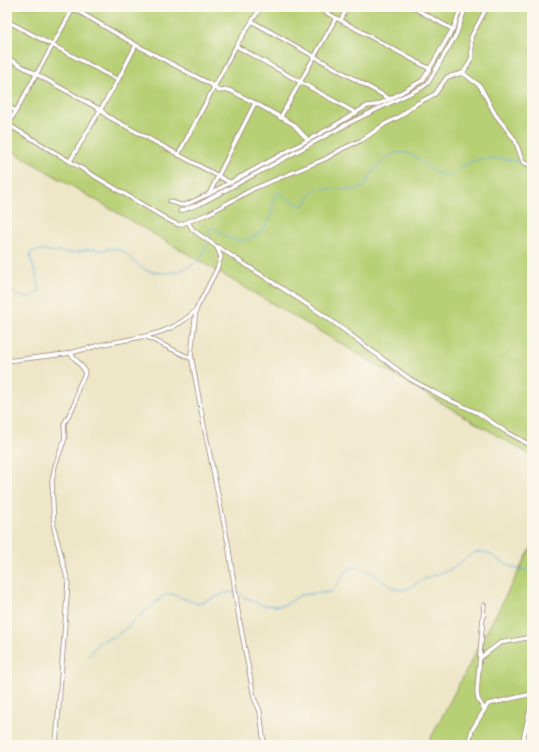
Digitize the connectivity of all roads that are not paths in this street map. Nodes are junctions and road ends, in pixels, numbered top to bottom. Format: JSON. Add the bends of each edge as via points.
{"nodes":[{"id":1,"x":73,"y":7,"type":"edge"},
{"id":2,"x":261,"y":7,"type":"edge"},
{"id":3,"x":316,"y":7,"type":"edge"},
{"id":4,"x":347,"y":7,"type":"edge"},
{"id":5,"x":412,"y":7,"type":"edge"},
{"id":6,"x":461,"y":7,"type":"edge"},
{"id":7,"x":468,"y":7,"type":"edge"},
{"id":8,"x":487,"y":7,"type":"edge"},
{"id":9,"x":336,"y":18,"type":"junction"},
{"id":10,"x":340,"y":20,"type":"junction"},
{"id":11,"x":7,"y":22,"type":"edge"},
{"id":12,"x":253,"y":22,"type":"junction"},
{"id":13,"x":452,"y":29,"type":"junction"},
{"id":14,"x":136,"y":45,"type":"junction"},
{"id":15,"x":53,"y":46,"type":"junction"},
{"id":16,"x":236,"y":46,"type":"junction"},
{"id":17,"x":314,"y":57,"type":"junction"},
{"id":18,"x":7,"y":58,"type":"edge"},
{"id":19,"x":430,"y":69,"type":"junction"},
{"id":20,"x":463,"y":73,"type":"junction"},
{"id":21,"x":36,"y":75,"type":"junction"},
{"id":22,"x":118,"y":80,"type":"junction"},
{"id":23,"x":300,"y":81,"type":"junction"},
{"id":24,"x":214,"y":86,"type":"junction"},
{"id":25,"x":401,"y":93,"type":"junction"},
{"id":26,"x":403,"y":98,"type":"junction"},
{"id":27,"x":390,"y":99,"type":"junction"},
{"id":28,"x":255,"y":102,"type":"junction"},
{"id":29,"x":394,"y":102,"type":"junction"},
{"id":30,"x":7,"y":106,"type":"edge"},
{"id":31,"x":101,"y":110,"type":"junction"},
{"id":32,"x":16,"y":111,"type":"junction"},
{"id":33,"x":356,"y":113,"type":"junction"},
{"id":34,"x":280,"y":118,"type":"junction"},
{"id":35,"x":8,"y":124,"type":"edge"},
{"id":36,"x":332,"y":127,"type":"junction"},
{"id":37,"x":335,"y":131,"type":"junction"},
{"id":38,"x":308,"y":140,"type":"junction"},
{"id":39,"x":178,"y":155,"type":"junction"},
{"id":40,"x":70,"y":161,"type":"junction"},
{"id":41,"x":532,"y":166,"type":"edge"},
{"id":42,"x":217,"y":176,"type":"junction"},
{"id":43,"x":233,"y":184,"type":"junction"},
{"id":44,"x":209,"y":194,"type":"junction"},
{"id":45,"x":170,"y":201,"type":"dead end"},
{"id":46,"x":180,"y":211,"type":"dead end"},
{"id":47,"x":188,"y":222,"type":"junction"},
{"id":48,"x":217,"y":247,"type":"junction"},
{"id":49,"x":196,"y":310,"type":"junction"},
{"id":50,"x":147,"y":337,"type":"junction"},
{"id":51,"x":70,"y":353,"type":"junction"},
{"id":52,"x":192,"y":358,"type":"junction"},
{"id":53,"x":7,"y":361,"type":"edge"},
{"id":54,"x":526,"y":442,"type":"junction"},
{"id":55,"x":532,"y":442,"type":"edge"},
{"id":56,"x":532,"y":446,"type":"edge"},
{"id":57,"x":484,"y":605,"type":"dead end"},
{"id":58,"x":532,"y":637,"type":"edge"},
{"id":59,"x":480,"y":658,"type":"junction"},
{"id":60,"x":532,"y":694,"type":"edge"},
{"id":61,"x":532,"y":700,"type":"edge"},
{"id":62,"x":484,"y":709,"type":"junction"},
{"id":63,"x":56,"y":745,"type":"edge"},
{"id":64,"x":264,"y":745,"type":"edge"},
{"id":65,"x":468,"y":745,"type":"edge"},
{"id":66,"x":522,"y":745,"type":"edge"}],
"edges":[{"from":1,"to":14,"type":"street"},
{"from":1,"to":15,"type":"street"},
{"from":2,"to":12,"type":"street"},
{"from":3,"to":9,"type":"street"},
{"from":4,"to":10,"type":"street"},
{"from":5,"to":13,"type":"street"},
{"from":6,"to":13,"type":"street"},
{"from":7,"to":26,"type":"street","via":[[428,83]]},
{"from":8,"to":20,"type":"street","via":[[471,37],[472,57]]},
{"from":9,"to":10,"type":"street"},
{"from":9,"to":17,"type":"street"},
{"from":10,"to":19,"type":"street"},
{"from":11,"to":15,"type":"street"},
{"from":12,"to":16,"type":"street"},
{"from":12,"to":17,"type":"street"},
{"from":13,"to":19,"type":"street"},
{"from":14,"to":22,"type":"street"},
{"from":14,"to":24,"type":"street"},
{"from":15,"to":21,"type":"street"},
{"from":15,"to":22,"type":"street"},
{"from":16,"to":23,"type":"street"},
{"from":16,"to":24,"type":"street"},
{"from":17,"to":23,"type":"street"},
{"from":17,"to":27,"type":"street"},
{"from":18,"to":21,"type":"street"},
{"from":19,"to":25,"type":"street","via":[[421,82]]},
{"from":20,"to":41,"type":"street","via":[[480,86],[494,114],[515,140],[523,162]]},
{"from":20,"to":47,"type":"street","via":[[447,77],[435,94],[362,140],[318,163],[253,189]]},
{"from":21,"to":31,"type":"street"},
{"from":21,"to":32,"type":"street"},
{"from":22,"to":31,"type":"street"},
{"from":23,"to":33,"type":"street"},
{"from":23,"to":34,"type":"street"},
{"from":24,"to":28,"type":"street","via":[[219,91],[229,90]]},
{"from":24,"to":39,"type":"street"},
{"from":25,"to":26,"type":"street"},
{"from":25,"to":27,"type":"street"},
{"from":26,"to":29,"type":"street"},
{"from":27,"to":29,"type":"street"},
{"from":27,"to":33,"type":"street","via":[[367,106]]},
{"from":28,"to":34,"type":"street"},
{"from":28,"to":42,"type":"street"},
{"from":29,"to":37,"type":"street"},
{"from":30,"to":32,"type":"street"},
{"from":31,"to":39,"type":"street","via":[[107,116]]},
{"from":31,"to":40,"type":"street"},
{"from":32,"to":35,"type":"street"},
{"from":33,"to":36,"type":"street"},
{"from":34,"to":38,"type":"street","via":[[293,124]]},
{"from":35,"to":40,"type":"street"},
{"from":36,"to":37,"type":"street"},
{"from":36,"to":38,"type":"street"},
{"from":37,"to":43,"type":"street"},
{"from":38,"to":43,"type":"street"},
{"from":39,"to":42,"type":"street"},
{"from":40,"to":47,"type":"street","via":[[175,224]]},
{"from":42,"to":43,"type":"street"},
{"from":42,"to":44,"type":"street"},
{"from":43,"to":44,"type":"street"},
{"from":43,"to":46,"type":"street","via":[[200,204]]},
{"from":44,"to":45,"type":"street","via":[[180,205]]},
{"from":47,"to":48,"type":"street","via":[[193,230]]},
{"from":48,"to":49,"type":"street","via":[[220,261]]},
{"from":48,"to":54,"type":"street","via":[[325,316],[410,379],[478,413],[505,432]]},
{"from":49,"to":50,"type":"street","via":[[174,326]]},
{"from":49,"to":52,"type":"street"},
{"from":50,"to":51,"type":"street"},
{"from":50,"to":52,"type":"street"},
{"from":51,"to":53,"type":"street"},
{"from":51,"to":63,"type":"street","via":[[84,369],[85,374],[78,388],[75,404],[64,424],[64,438],[52,481],[54,528],[68,582]]},
{"from":52,"to":64,"type":"street","via":[[228,543],[254,698],[260,711]]},
{"from":54,"to":55,"type":"street"},
{"from":54,"to":56,"type":"street"},
{"from":57,"to":59,"type":"street"},
{"from":58,"to":59,"type":"street","via":[[500,643]]},
{"from":59,"to":62,"type":"street","via":[[477,692]]},
{"from":60,"to":62,"type":"street","via":[[494,702]]},
{"from":61,"to":66,"type":"street"},
{"from":62,"to":65,"type":"street","via":[[472,730]]}]}
